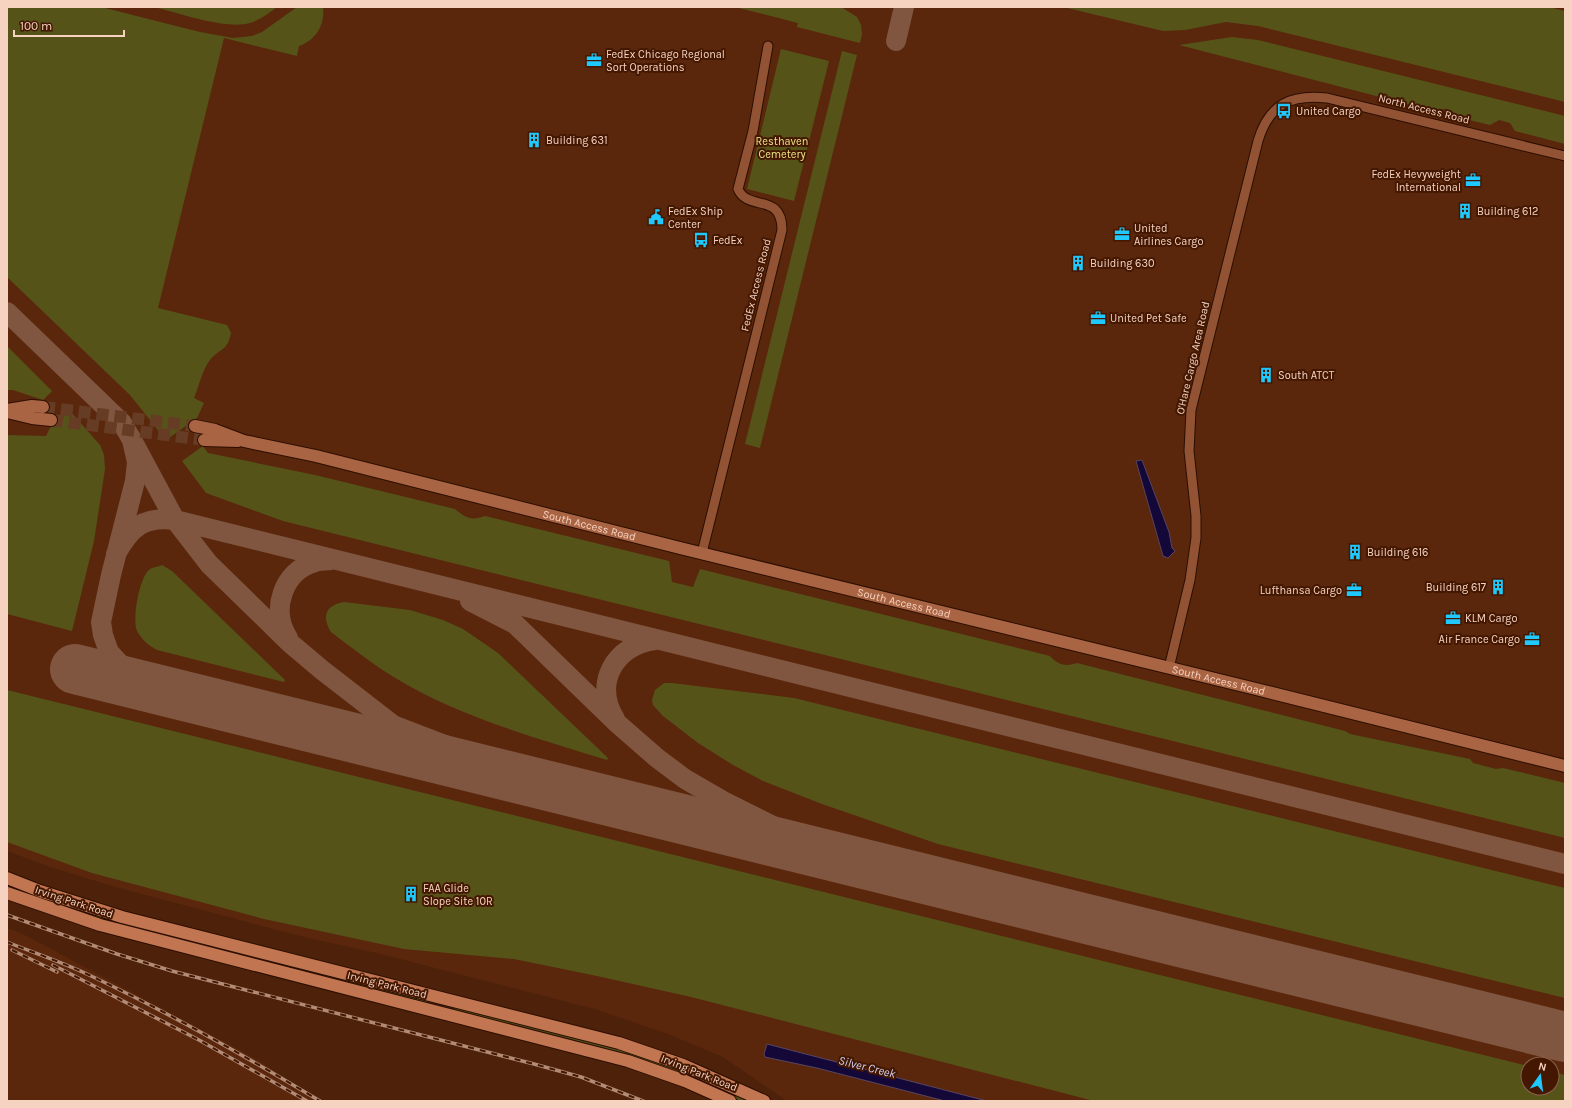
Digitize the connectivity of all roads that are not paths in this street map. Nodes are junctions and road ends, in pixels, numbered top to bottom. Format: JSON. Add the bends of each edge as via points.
{"nodes":[{"id":1,"x":768,"y":46,"type":"dead end"},
{"id":2,"x":1278,"y":108,"type":"joint"},
{"id":3,"x":1565,"y":156,"type":"edge"},
{"id":4,"x":43,"y":407,"type":"tunnel mouth"},
{"id":5,"x":7,"y":411,"type":"edge"},
{"id":6,"x":51,"y":420,"type":"tunnel mouth"},
{"id":7,"x":195,"y":426,"type":"tunnel mouth"},
{"id":8,"x":204,"y":440,"type":"tunnel mouth"},
{"id":9,"x":244,"y":441,"type":"junction"},
{"id":10,"x":702,"y":554,"type":"junction"},
{"id":11,"x":1169,"y":668,"type":"junction"},
{"id":12,"x":1565,"y":766,"type":"edge"},
{"id":13,"x":7,"y":878,"type":"edge"},
{"id":14,"x":7,"y":893,"type":"edge"},
{"id":15,"x":730,"y":1101,"type":"edge"},
{"id":16,"x":764,"y":1101,"type":"edge"}],
"edges":[{"from":1,"to":10,"type":"street","name":"FedEx Access Road","via":[[753,131],[738,189],[744,198],[778,211],[782,220],[782,230]]},
{"from":2,"to":3,"type":"street","name":"North Access Road","via":[[1292,100],[1308,96],[1327,98]]},
{"from":2,"to":11,"type":"street","name":"O'Hare Cargo Area Road","via":[[1262,128],[1258,141],[1191,410],[1189,451],[1196,538],[1190,580]]},
{"from":4,"to":5,"type":"street","via":[[32,406]]},
{"from":5,"to":6,"type":"street"},
{"from":7,"to":9,"type":"street","name":"South Access Road","via":[[215,430]]},
{"from":8,"to":9,"type":"street","name":"South Access Road"},
{"from":9,"to":10,"type":"street","name":"South Access Road"},
{"from":10,"to":11,"type":"street","name":"South Access Road"},
{"from":11,"to":12,"type":"street","name":"South Access Road"},
{"from":13,"to":16,"type":"main road","name":"Irving Park Road","via":[[122,917],[619,1043],[683,1065]]},
{"from":14,"to":15,"type":"main road","name":"Irving Park Road","via":[[100,925],[628,1061],[685,1081]]}]}
